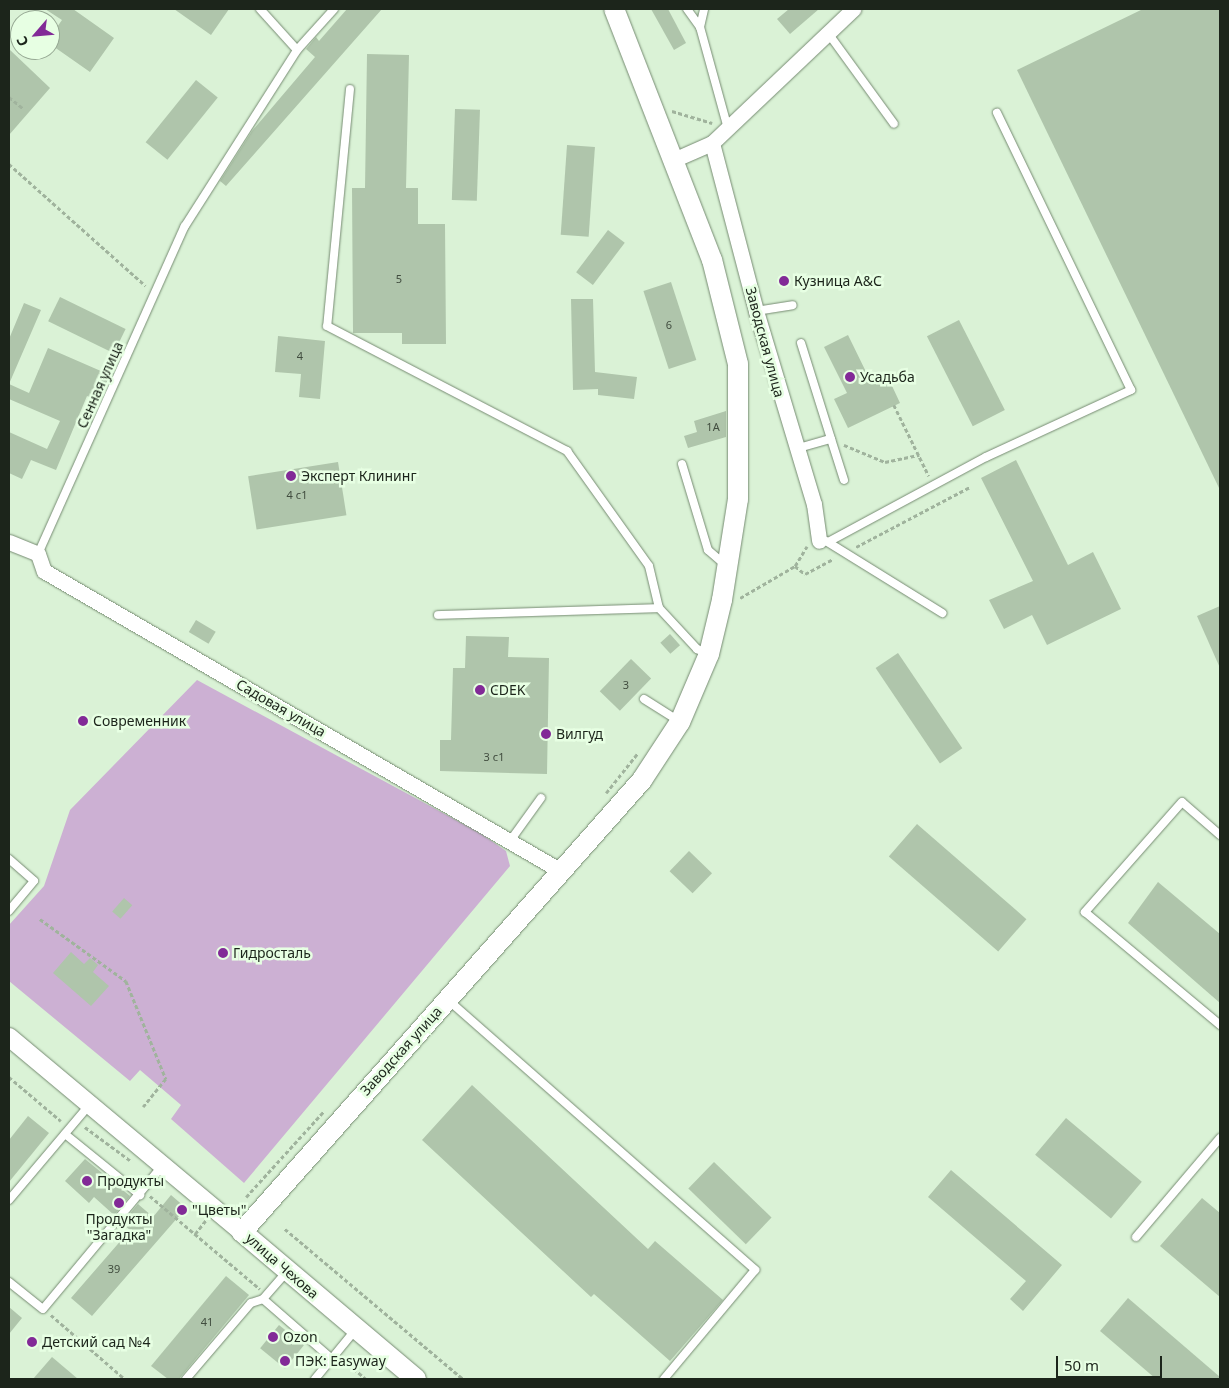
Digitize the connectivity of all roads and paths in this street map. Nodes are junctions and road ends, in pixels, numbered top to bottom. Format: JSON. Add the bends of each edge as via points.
{"nodes":[{"id":1,"x":260,"y":9,"type":"edge"},
{"id":2,"x":334,"y":9,"type":"edge"},
{"id":3,"x":614,"y":9,"type":"edge"},
{"id":4,"x":687,"y":9,"type":"edge"},
{"id":5,"x":704,"y":9,"type":"edge"},
{"id":6,"x":853,"y":9,"type":"edge"},
{"id":7,"x":700,"y":27,"type":"junction"},
{"id":8,"x":828,"y":33,"type":"junction"},
{"id":9,"x":297,"y":50,"type":"junction"},
{"id":10,"x":350,"y":90,"type":"dead end"},
{"id":11,"x":9,"y":96,"type":"edge"},
{"id":12,"x":665,"y":108,"type":"dead end"},
{"id":13,"x":24,"y":110,"type":"dead end"},
{"id":14,"x":997,"y":113,"type":"dead end"},
{"id":15,"x":894,"y":124,"type":"dead end"},
{"id":16,"x":728,"y":128,"type":"junction"},
{"id":17,"x":712,"y":143,"type":"junction"},
{"id":18,"x":671,"y":161,"type":"junction"},
{"id":19,"x":9,"y":164,"type":"edge"},
{"id":20,"x":154,"y":294,"type":"junction"},
{"id":21,"x":793,"y":305,"type":"dead end"},
{"id":22,"x":756,"y":311,"type":"junction"},
{"id":23,"x":801,"y":343,"type":"dead end"},
{"id":24,"x":894,"y":405,"type":"dead end"},
{"id":25,"x":831,"y":439,"type":"junction"},
{"id":26,"x":795,"y":449,"type":"junction"},
{"id":27,"x":919,"y":455,"type":"junction"},
{"id":28,"x":682,"y":464,"type":"dead end"},
{"id":29,"x":844,"y":480,"type":"dead end"},
{"id":30,"x":934,"y":486,"type":"junction"},
{"id":31,"x":970,"y":488,"type":"dead end"},
{"id":32,"x":822,"y":537,"type":"junction"},
{"id":33,"x":9,"y":542,"type":"edge"},
{"id":34,"x":847,"y":551,"type":"junction"},
{"id":35,"x":38,"y":554,"type":"junction"},
{"id":36,"x":727,"y":566,"type":"junction"},
{"id":37,"x":795,"y":566,"type":"junction"},
{"id":38,"x":732,"y":602,"type":"dead end"},
{"id":39,"x":659,"y":608,"type":"junction"},
{"id":40,"x":942,"y":612,"type":"dead end"},
{"id":41,"x":438,"y":615,"type":"dead end"},
{"id":42,"x":709,"y":654,"type":"junction"},
{"id":43,"x":644,"y":699,"type":"dead end"},
{"id":44,"x":680,"y":722,"type":"junction"},
{"id":45,"x":642,"y":748,"type":"dead end"},
{"id":46,"x":605,"y":794,"type":"dead end"},
{"id":47,"x":542,"y":798,"type":"dead end"},
{"id":48,"x":1220,"y":835,"type":"edge"},
{"id":49,"x":502,"y":840,"type":"junction"},
{"id":50,"x":9,"y":859,"type":"edge"},
{"id":51,"x":561,"y":871,"type":"junction"},
{"id":52,"x":9,"y":911,"type":"edge"},
{"id":53,"x":40,"y":919,"type":"dead end"},
{"id":54,"x":447,"y":999,"type":"junction"},
{"id":55,"x":1220,"y":1025,"type":"edge"},
{"id":56,"x":9,"y":1037,"type":"edge"},
{"id":57,"x":9,"y":1077,"type":"edge"},
{"id":58,"x":90,"y":1104,"type":"junction"},
{"id":59,"x":143,"y":1107,"type":"dead end"},
{"id":60,"x":325,"y":1110,"type":"dead end"},
{"id":61,"x":67,"y":1131,"type":"junction"},
{"id":62,"x":1220,"y":1138,"type":"edge"},
{"id":63,"x":163,"y":1165,"type":"junction"},
{"id":64,"x":142,"y":1192,"type":"junction"},
{"id":65,"x":246,"y":1197,"type":"dead end"},
{"id":66,"x":9,"y":1200,"type":"edge"},
{"id":67,"x":206,"y":1220,"type":"dead end"},
{"id":68,"x":285,"y":1229,"type":"dead end"},
{"id":69,"x":242,"y":1232,"type":"junction"},
{"id":70,"x":195,"y":1234,"type":"junction"},
{"id":71,"x":1136,"y":1237,"type":"dead end"},
{"id":72,"x":287,"y":1271,"type":"junction"},
{"id":73,"x":9,"y":1282,"type":"edge"},
{"id":74,"x":265,"y":1297,"type":"junction"},
{"id":75,"x":43,"y":1309,"type":"junction"},
{"id":76,"x":356,"y":1329,"type":"junction"},
{"id":77,"x":334,"y":1356,"type":"junction"},
{"id":78,"x":411,"y":1378,"type":"edge"},
{"id":79,"x":126,"y":1379,"type":"edge"},
{"id":80,"x":186,"y":1379,"type":"edge"},
{"id":81,"x":315,"y":1379,"type":"edge"},
{"id":82,"x":366,"y":1379,"type":"edge"},
{"id":83,"x":463,"y":1379,"type":"edge"},
{"id":84,"x":664,"y":1379,"type":"edge"}],
"edges":[{"from":1,"to":9,"type":"lane"},
{"from":2,"to":9,"type":"lane","name":"Сенная улица"},
{"from":3,"to":18,"type":"main road","name":"Заводская улица"},
{"from":4,"to":7,"type":"lane"},
{"from":5,"to":7,"type":"lane"},
{"from":6,"to":8,"type":"street"},
{"from":7,"to":16,"type":"lane"},
{"from":8,"to":15,"type":"lane"},
{"from":8,"to":16,"type":"street"},
{"from":9,"to":20,"type":"lane","name":"Сенная улица","via":[[185,226]]},
{"from":10,"to":39,"type":"lane","via":[[327,326],[567,451],[649,566]]},
{"from":11,"to":13,"type":"path"},
{"from":12,"to":16,"type":"path"},
{"from":14,"to":30,"type":"lane","via":[[1131,390],[986,457]]},
{"from":16,"to":17,"type":"street"},
{"from":17,"to":18,"type":"street"},
{"from":17,"to":22,"type":"street","name":"Заводская улица"},
{"from":18,"to":36,"type":"main road","name":"Заводская улица","via":[[712,260],[738,364],[738,499]]},
{"from":19,"to":20,"type":"path"},
{"from":20,"to":35,"type":"lane","name":"Сенная улица"},
{"from":21,"to":22,"type":"lane"},
{"from":22,"to":26,"type":"street","name":"Заводская улица"},
{"from":23,"to":25,"type":"lane"},
{"from":24,"to":27,"type":"path"},
{"from":25,"to":26,"type":"lane"},
{"from":25,"to":27,"type":"path","via":[[885,462]]},
{"from":25,"to":29,"type":"lane"},
{"from":26,"to":32,"type":"street","name":"Заводская улица"},
{"from":27,"to":30,"type":"path"},
{"from":28,"to":36,"type":"lane","via":[[708,550]]},
{"from":30,"to":32,"type":"lane"},
{"from":31,"to":34,"type":"path"},
{"from":32,"to":34,"type":"lane"},
{"from":32,"to":37,"type":"path"},
{"from":33,"to":35,"type":"street"},
{"from":34,"to":37,"type":"path","via":[[805,574]]},
{"from":34,"to":40,"type":"lane"},
{"from":35,"to":49,"type":"street","name":"Садовая улица","via":[[44,571]]},
{"from":36,"to":42,"type":"main road","name":"Заводская улица"},
{"from":37,"to":38,"type":"path"},
{"from":39,"to":41,"type":"lane"},
{"from":39,"to":42,"type":"lane","via":[[697,649]]},
{"from":42,"to":44,"type":"main road","name":"Заводская улица"},
{"from":43,"to":44,"type":"lane"},
{"from":44,"to":51,"type":"main road","name":"Заводская улица","via":[[642,780]]},
{"from":45,"to":46,"type":"path"},
{"from":47,"to":49,"type":"lane"},
{"from":48,"to":55,"type":"lane","via":[[1182,802],[1085,912]]},
{"from":49,"to":51,"type":"street","name":"Садовая улица"},
{"from":50,"to":52,"type":"lane","via":[[34,882]]},
{"from":51,"to":54,"type":"main road","name":"Заводская улица"},
{"from":53,"to":59,"type":"path","via":[[126,981],[166,1079]]},
{"from":54,"to":69,"type":"main road","name":"Заводская улица"},
{"from":54,"to":84,"type":"lane","via":[[755,1270]]},
{"from":56,"to":58,"type":"street","name":"улица Чехова"},
{"from":57,"to":61,"type":"path"},
{"from":58,"to":61,"type":"lane"},
{"from":58,"to":63,"type":"street","name":"улица Чехова"},
{"from":60,"to":65,"type":"path"},
{"from":61,"to":64,"type":"lane"},
{"from":61,"to":66,"type":"lane"},
{"from":62,"to":71,"type":"lane"},
{"from":63,"to":64,"type":"lane"},
{"from":63,"to":69,"type":"street","name":"улица Чехова"},
{"from":64,"to":70,"type":"path"},
{"from":64,"to":75,"type":"lane"},
{"from":67,"to":70,"type":"path"},
{"from":68,"to":83,"type":"path"},
{"from":69,"to":72,"type":"main road","name":"улица Чехова"},
{"from":70,"to":74,"type":"path"},
{"from":72,"to":74,"type":"lane"},
{"from":72,"to":76,"type":"main road","name":"улица Чехова"},
{"from":73,"to":75,"type":"lane"},
{"from":74,"to":77,"type":"lane"},
{"from":74,"to":80,"type":"lane","via":[[251,1303]]},
{"from":75,"to":79,"type":"path"},
{"from":76,"to":77,"type":"lane"},
{"from":76,"to":78,"type":"main road","name":"улица Чехова"},
{"from":77,"to":81,"type":"lane"},
{"from":77,"to":82,"type":"path"}]}
